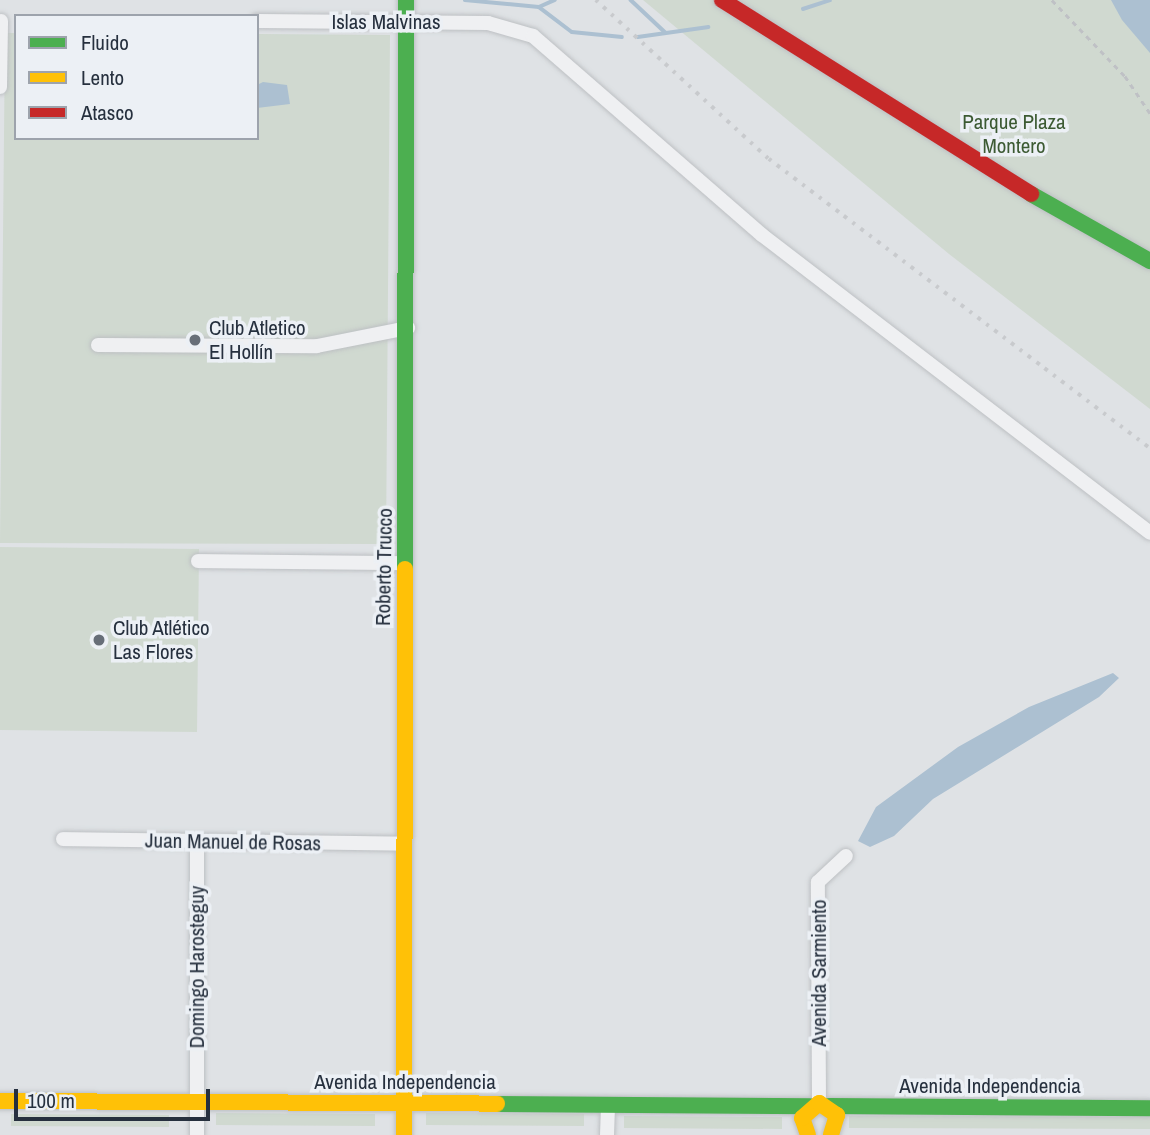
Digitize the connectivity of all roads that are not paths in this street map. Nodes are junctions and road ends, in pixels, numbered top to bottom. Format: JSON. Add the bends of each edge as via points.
{"nodes":[{"id":1,"x":722,"y":0,"type":"edge"},
{"id":2,"x":405,"y":9,"type":"edge"},
{"id":3,"x":6,"y":21,"type":"edge"},
{"id":4,"x":259,"y":21,"type":"edge"},
{"id":5,"x":0,"y":87,"type":"edge"},
{"id":6,"x":1150,"y":261,"type":"edge"},
{"id":7,"x":408,"y":328,"type":"junction"},
{"id":8,"x":98,"y":345,"type":"dead end"},
{"id":9,"x":1150,"y":533,"type":"edge"},
{"id":10,"x":198,"y":561,"type":"dead end"},
{"id":11,"x":404,"y":563,"type":"junction"},
{"id":12,"x":63,"y":839,"type":"dead end"},
{"id":13,"x":197,"y":841,"type":"junction"},
{"id":14,"x":403,"y":844,"type":"junction"},
{"id":15,"x":846,"y":856,"type":"dead end"},
{"id":16,"x":0,"y":1101,"type":"edge"},
{"id":17,"x":197,"y":1102,"type":"junction"},
{"id":18,"x":403,"y":1103,"type":"junction"},
{"id":19,"x":608,"y":1105,"type":"junction"},
{"id":20,"x":819,"y":1105,"type":"junction"},
{"id":21,"x":1150,"y":1108,"type":"edge"},
{"id":22,"x":197,"y":1135,"type":"edge"},
{"id":23,"x":404,"y":1135,"type":"edge"},
{"id":24,"x":607,"y":1135,"type":"edge"},
{"id":25,"x":808,"y":1135,"type":"edge"},
{"id":26,"x":831,"y":1135,"type":"edge"}],
"edges":[{"from":1,"to":6,"type":"main road","via":[[1090,230]]},
{"from":2,"to":4,"type":"street","name":"Islas Malvinas"},
{"from":2,"to":7,"type":"main road","name":"Roberto Trucco"},
{"from":2,"to":9,"type":"street","name":"Islas Malvinas","via":[[515,29],[566,61],[623,119],[762,235]]},
{"from":3,"to":5,"type":"street"},
{"from":7,"to":8,"type":"street","via":[[317,346]]},
{"from":7,"to":11,"type":"main road","name":"Roberto Trucco"},
{"from":10,"to":11,"type":"street"},
{"from":11,"to":14,"type":"main road","name":"Roberto Trucco"},
{"from":12,"to":13,"type":"street","name":"Juan Manuel de Rosas"},
{"from":13,"to":14,"type":"street","name":"Juan Manuel de Rosas"},
{"from":13,"to":17,"type":"street","name":"Domingo Harosteguy"},
{"from":14,"to":18,"type":"main road","name":"Roberto Trucco"},
{"from":15,"to":20,"type":"street","name":"Avenida Sarmiento","via":[[818,882]]},
{"from":16,"to":17,"type":"main road","name":"Avenida Independencia"},
{"from":17,"to":18,"type":"main road","name":"Avenida Independencia"},
{"from":17,"to":22,"type":"street","name":"Domingo Harosteguy"},
{"from":18,"to":19,"type":"main road","name":"Avenida Independencia"},
{"from":18,"to":23,"type":"main road","name":"Roberto Trucco"},
{"from":19,"to":20,"type":"main road","name":"Avenida Independencia"},
{"from":19,"to":24,"type":"street"},
{"from":20,"to":21,"type":"main road","name":"Avenida Independencia"},
{"from":20,"to":25,"type":"main road","via":[[802,1118]]},
{"from":20,"to":26,"type":"main road","via":[[837,1119]]}]}
